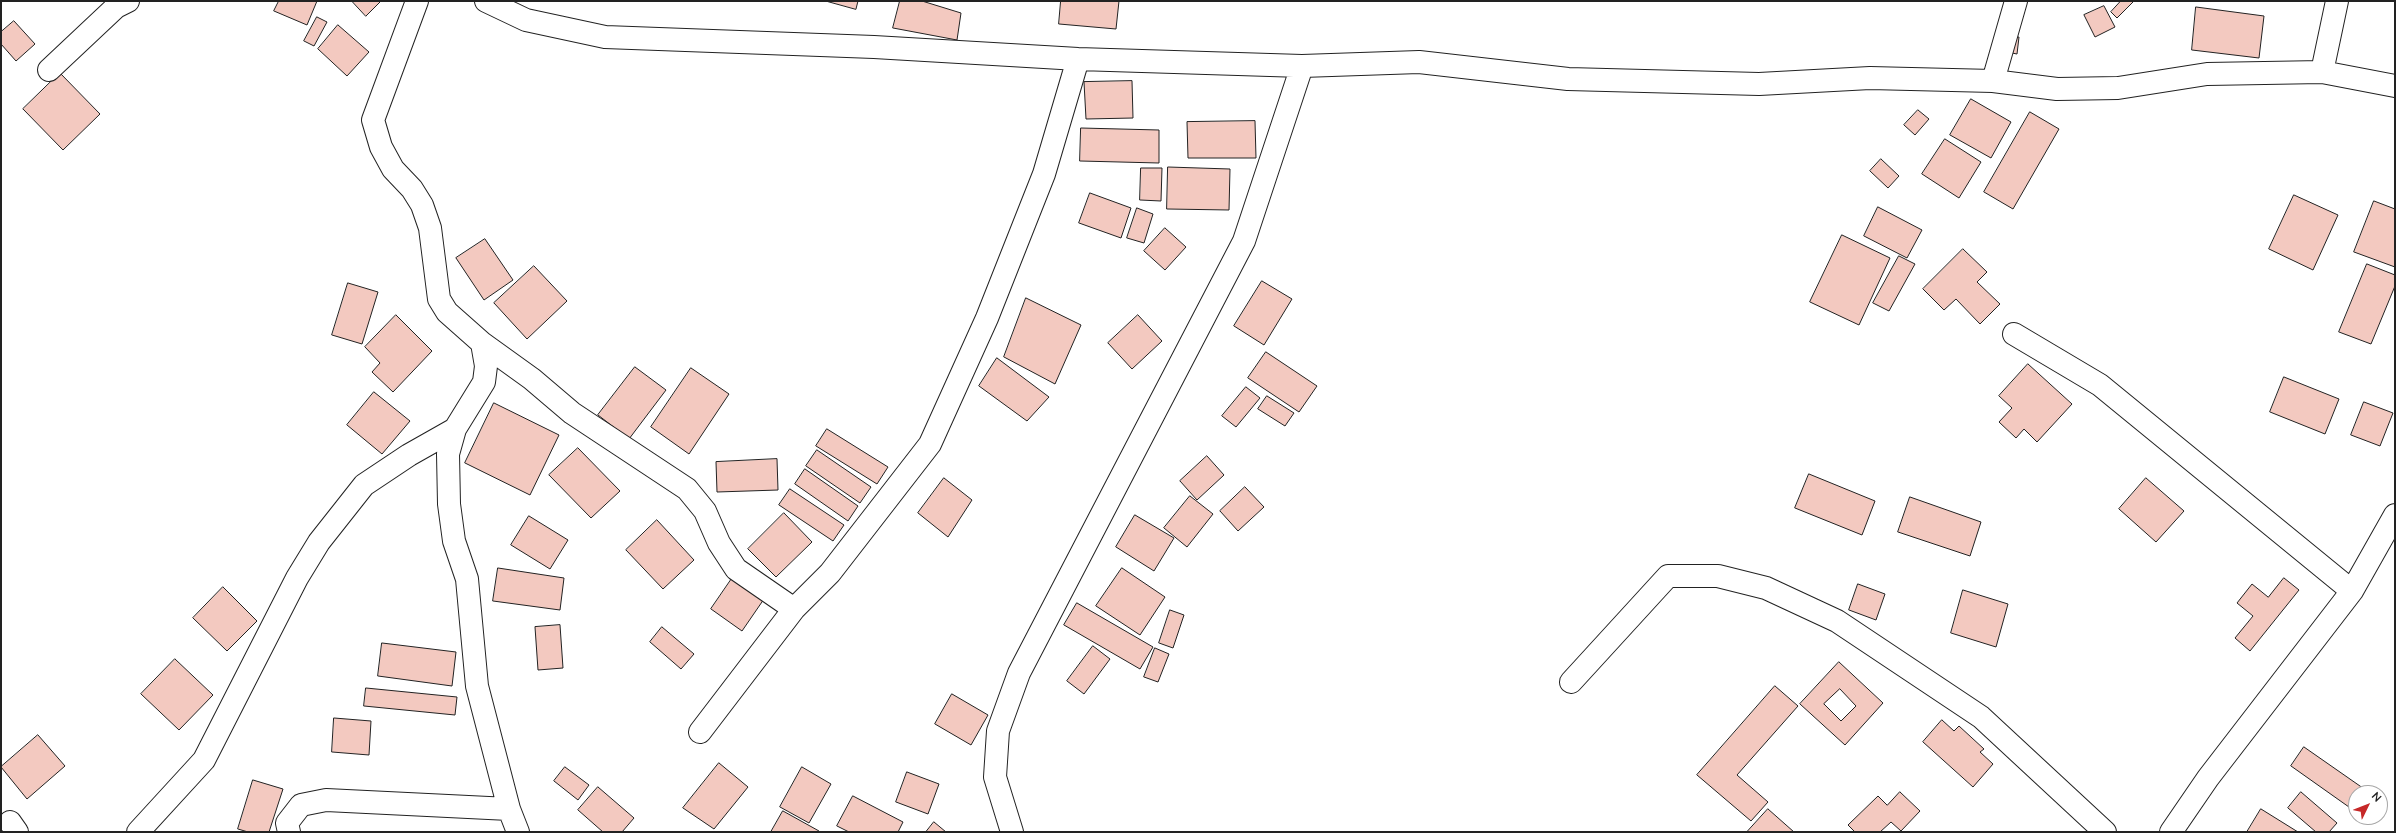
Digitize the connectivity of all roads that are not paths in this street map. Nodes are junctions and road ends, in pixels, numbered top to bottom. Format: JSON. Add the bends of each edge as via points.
{"nodes":[{"id":1,"x":128,"y":1,"type":"edge"},
{"id":2,"x":417,"y":1,"type":"edge"},
{"id":3,"x":486,"y":1,"type":"edge"},
{"id":4,"x":2016,"y":1,"type":"edge"},
{"id":5,"x":2337,"y":1,"type":"edge"},
{"id":6,"x":1078,"y":59,"type":"junction"},
{"id":7,"x":1302,"y":66,"type":"junction"},
{"id":8,"x":49,"y":70,"type":"dead end"},
{"id":9,"x":2322,"y":72,"type":"junction"},
{"id":10,"x":1993,"y":81,"type":"junction"},
{"id":11,"x":2395,"y":86,"type":"edge"},
{"id":12,"x":2014,"y":334,"type":"dead end"},
{"id":13,"x":482,"y":343,"type":"junction"},
{"id":14,"x":455,"y":429,"type":"junction"},
{"id":15,"x":2395,"y":515,"type":"edge"},
{"id":16,"x":2352,"y":591,"type":"junction"},
{"id":17,"x":794,"y":609,"type":"junction"},
{"id":18,"x":1571,"y":682,"type":"dead end"},
{"id":19,"x":700,"y":732,"type":"dead end"},
{"id":20,"x":509,"y":809,"type":"junction"},
{"id":21,"x":1008,"y":830,"type":"edge"},
{"id":22,"x":138,"y":832,"type":"edge"},
{"id":23,"x":289,"y":832,"type":"edge"},
{"id":24,"x":518,"y":832,"type":"edge"},
{"id":25,"x":2105,"y":832,"type":"edge"},
{"id":26,"x":2171,"y":832,"type":"edge"}],
"edges":[{"from":1,"to":8,"type":"street","via":[[116,7]]},
{"from":2,"to":13,"type":"street","via":[[373,120],[381,147],[393,170],[412,189],[422,205],[430,228],[439,299],[448,312]]},
{"from":3,"to":6,"type":"street","via":[[526,20],[605,37],[874,47]]},
{"from":4,"to":10,"type":"street"},
{"from":5,"to":9,"type":"street"},
{"from":6,"to":7,"type":"street"},
{"from":6,"to":17,"type":"street","via":[[1044,174],[987,318],[930,444],[830,573]]},
{"from":7,"to":10,"type":"street","via":[[1419,62],[1568,78],[1759,84],[1870,78]]},
{"from":7,"to":21,"type":"street","via":[[1244,241],[1019,673],[998,731],[995,777]]},
{"from":9,"to":10,"type":"street","via":[[2207,74],[2118,88],[2057,89]]},
{"from":9,"to":11,"type":"street"},
{"from":12,"to":16,"type":"street","via":[[2100,385]]},
{"from":13,"to":14,"type":"street","via":[[486,366],[484,382]]},
{"from":13,"to":17,"type":"street","via":[[532,379],[572,413],[687,489],[705,511],[736,569]]},
{"from":14,"to":20,"type":"street","via":[[448,454],[448,504],[454,541],[467,579],[477,686]]},
{"from":14,"to":22,"type":"street","via":[[364,485],[328,531],[297,578],[204,760]]},
{"from":15,"to":16,"type":"street"},
{"from":16,"to":26,"type":"street","via":[[2208,778]]},
{"from":17,"to":19,"type":"street"},
{"from":18,"to":25,"type":"street","via":[[1668,576],[1718,576],[1766,588],[1837,621],[1981,717]]},
{"from":20,"to":23,"type":"street","via":[[326,800],[301,805],[287,822]]},
{"from":20,"to":24,"type":"street"}]}
